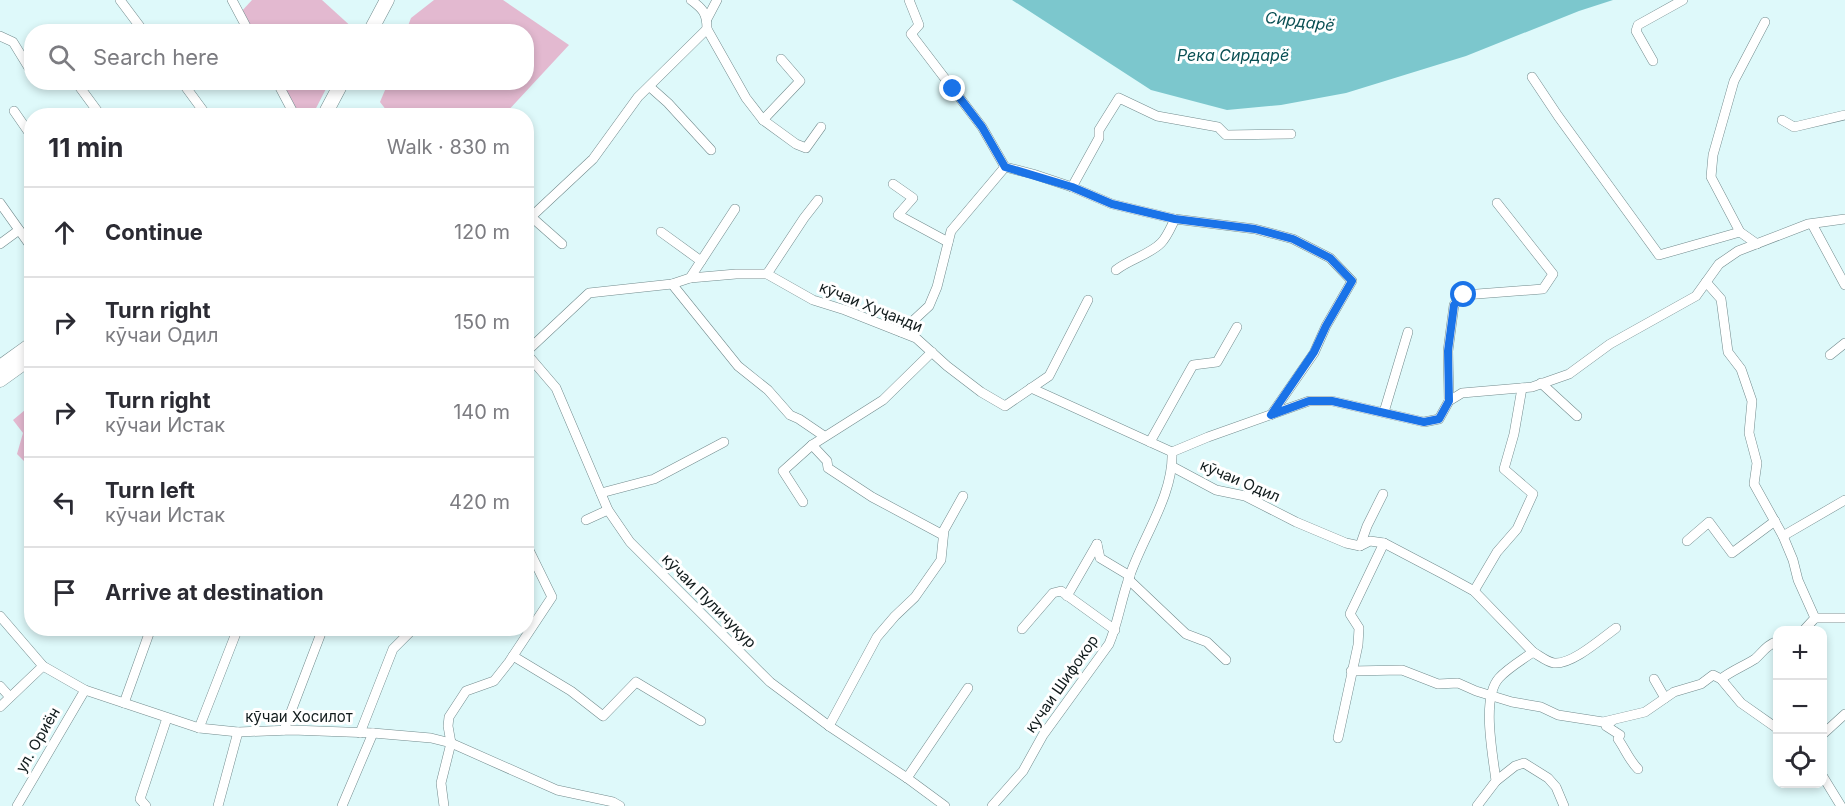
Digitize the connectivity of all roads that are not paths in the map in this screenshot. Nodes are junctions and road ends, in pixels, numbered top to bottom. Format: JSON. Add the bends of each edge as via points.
{"nodes":[{"id":1,"x":120,"y":0,"type":"edge"},
{"id":2,"x":232,"y":0,"type":"edge"},
{"id":3,"x":387,"y":0,"type":"edge"},
{"id":4,"x":396,"y":0,"type":"edge"},
{"id":5,"x":691,"y":0,"type":"edge"},
{"id":6,"x":717,"y":0,"type":"edge"},
{"id":7,"x":909,"y":0,"type":"edge"},
{"id":8,"x":1683,"y":0,"type":"edge"},
{"id":9,"x":1765,"y":22,"type":"dead end"},
{"id":10,"x":138,"y":24,"type":"edge"},
{"id":11,"x":245,"y":24,"type":"edge"},
{"id":12,"x":374,"y":24,"type":"edge"},
{"id":13,"x":384,"y":24,"type":"edge"},
{"id":14,"x":707,"y":24,"type":"junction"},
{"id":15,"x":0,"y":36,"type":"edge"},
{"id":16,"x":781,"y":59,"type":"dead end"},
{"id":17,"x":24,"y":60,"type":"edge"},
{"id":18,"x":1653,"y":61,"type":"dead end"},
{"id":19,"x":1532,"y":77,"type":"dead end"},
{"id":20,"x":650,"y":87,"type":"junction"},
{"id":21,"x":82,"y":90,"type":"edge"},
{"id":22,"x":188,"y":90,"type":"edge"},
{"id":23,"x":281,"y":90,"type":"edge"},
{"id":24,"x":338,"y":90,"type":"edge"},
{"id":25,"x":348,"y":90,"type":"edge"},
{"id":26,"x":95,"y":108,"type":"edge"},
{"id":27,"x":201,"y":108,"type":"edge"},
{"id":28,"x":291,"y":108,"type":"edge"},
{"id":29,"x":328,"y":108,"type":"edge"},
{"id":30,"x":338,"y":108,"type":"edge"},
{"id":31,"x":14,"y":111,"type":"dead end"},
{"id":32,"x":1845,"y":115,"type":"edge"},
{"id":33,"x":763,"y":120,"type":"junction"},
{"id":34,"x":1782,"y":120,"type":"dead end"},
{"id":35,"x":24,"y":125,"type":"edge"},
{"id":36,"x":821,"y":127,"type":"dead end"},
{"id":37,"x":1291,"y":134,"type":"dead end"},
{"id":38,"x":711,"y":150,"type":"dead end"},
{"id":39,"x":1005,"y":167,"type":"junction"},
{"id":40,"x":893,"y":184,"type":"dead end"},
{"id":41,"x":1072,"y":187,"type":"junction"},
{"id":42,"x":818,"y":200,"type":"dead end"},
{"id":43,"x":0,"y":203,"type":"edge"},
{"id":44,"x":1497,"y":203,"type":"dead end"},
{"id":45,"x":735,"y":209,"type":"dead end"},
{"id":46,"x":534,"y":211,"type":"edge"},
{"id":47,"x":534,"y":219,"type":"edge"},
{"id":48,"x":1175,"y":219,"type":"junction"},
{"id":49,"x":1845,"y":219,"type":"edge"},
{"id":50,"x":1812,"y":224,"type":"junction"},
{"id":51,"x":19,"y":230,"type":"junction"},
{"id":52,"x":661,"y":232,"type":"dead end"},
{"id":53,"x":1740,"y":232,"type":"junction"},
{"id":54,"x":24,"y":237,"type":"edge"},
{"id":55,"x":948,"y":242,"type":"junction"},
{"id":56,"x":0,"y":244,"type":"edge"},
{"id":57,"x":562,"y":244,"type":"dead end"},
{"id":58,"x":1757,"y":244,"type":"junction"},
{"id":59,"x":701,"y":261,"type":"junction"},
{"id":60,"x":1116,"y":270,"type":"dead end"},
{"id":61,"x":767,"y":274,"type":"junction"},
{"id":62,"x":690,"y":278,"type":"junction"},
{"id":63,"x":1706,"y":282,"type":"junction"},
{"id":64,"x":672,"y":284,"type":"junction"},
{"id":65,"x":1845,"y":285,"type":"edge"},
{"id":66,"x":1088,"y":300,"type":"dead end"},
{"id":67,"x":1238,"y":327,"type":"dead end"},
{"id":68,"x":901,"y":332,"type":"junction"},
{"id":69,"x":1408,"y":332,"type":"dead end"},
{"id":70,"x":1845,"y":343,"type":"edge"},
{"id":71,"x":534,"y":345,"type":"edge"},
{"id":72,"x":24,"y":350,"type":"edge"},
{"id":73,"x":933,"y":352,"type":"junction"},
{"id":74,"x":1830,"y":355,"type":"dead end"},
{"id":75,"x":534,"y":362,"type":"edge"},
{"id":76,"x":24,"y":363,"type":"edge"},
{"id":77,"x":0,"y":367,"type":"edge"},
{"id":78,"x":0,"y":380,"type":"edge"},
{"id":79,"x":1541,"y":383,"type":"junction"},
{"id":80,"x":1031,"y":388,"type":"junction"},
{"id":81,"x":1522,"y":388,"type":"junction"},
{"id":82,"x":1449,"y":401,"type":"junction"},
{"id":83,"x":1384,"y":412,"type":"junction"},
{"id":84,"x":1271,"y":415,"type":"junction"},
{"id":85,"x":1577,"y":416,"type":"dead end"},
{"id":86,"x":824,"y":436,"type":"junction"},
{"id":87,"x":724,"y":442,"type":"dead end"},
{"id":88,"x":1150,"y":442,"type":"junction"},
{"id":89,"x":812,"y":445,"type":"junction"},
{"id":90,"x":1172,"y":452,"type":"junction"},
{"id":91,"x":1173,"y":467,"type":"junction"},
{"id":92,"x":601,"y":493,"type":"junction"},
{"id":93,"x":1383,"y":494,"type":"dead end"},
{"id":94,"x":963,"y":496,"type":"dead end"},
{"id":95,"x":1845,"y":500,"type":"edge"},
{"id":96,"x":803,"y":502,"type":"dead end"},
{"id":97,"x":608,"y":510,"type":"junction"},
{"id":98,"x":586,"y":520,"type":"dead end"},
{"id":99,"x":1775,"y":521,"type":"junction"},
{"id":100,"x":943,"y":535,"type":"junction"},
{"id":101,"x":1783,"y":536,"type":"junction"},
{"id":102,"x":1687,"y":541,"type":"dead end"},
{"id":103,"x":1383,"y":543,"type":"junction"},
{"id":104,"x":1360,"y":546,"type":"junction"},
{"id":105,"x":534,"y":560,"type":"edge"},
{"id":106,"x":1129,"y":577,"type":"junction"},
{"id":107,"x":1474,"y":591,"type":"junction"},
{"id":108,"x":1067,"y":596,"type":"junction"},
{"id":109,"x":0,"y":616,"type":"edge"},
{"id":110,"x":1815,"y":618,"type":"junction"},
{"id":111,"x":1845,"y":618,"type":"edge"},
{"id":112,"x":534,"y":624,"type":"edge"},
{"id":113,"x":1808,"y":626,"type":"edge"},
{"id":114,"x":1616,"y":628,"type":"dead end"},
{"id":115,"x":1022,"y":629,"type":"dead end"},
{"id":116,"x":1115,"y":630,"type":"junction"},
{"id":117,"x":148,"y":636,"type":"edge"},
{"id":118,"x":235,"y":636,"type":"edge"},
{"id":119,"x":320,"y":636,"type":"edge"},
{"id":120,"x":406,"y":636,"type":"edge"},
{"id":121,"x":526,"y":636,"type":"edge"},
{"id":122,"x":1773,"y":642,"type":"edge"},
{"id":123,"x":1533,"y":652,"type":"junction"},
{"id":124,"x":513,"y":656,"type":"junction"},
{"id":125,"x":1226,"y":660,"type":"dead end"},
{"id":126,"x":43,"y":666,"type":"junction"},
{"id":127,"x":1351,"y":671,"type":"junction"},
{"id":128,"x":1654,"y":679,"type":"dead end"},
{"id":129,"x":1721,"y":679,"type":"junction"},
{"id":130,"x":0,"y":686,"type":"edge"},
{"id":131,"x":968,"y":688,"type":"dead end"},
{"id":132,"x":85,"y":690,"type":"junction"},
{"id":133,"x":1491,"y":695,"type":"junction"},
{"id":134,"x":10,"y":697,"type":"junction"},
{"id":135,"x":1665,"y":698,"type":"junction"},
{"id":136,"x":124,"y":703,"type":"junction"},
{"id":137,"x":0,"y":707,"type":"edge"},
{"id":138,"x":1845,"y":714,"type":"edge"},
{"id":139,"x":167,"y":718,"type":"junction"},
{"id":140,"x":1612,"y":721,"type":"junction"},
{"id":141,"x":701,"y":722,"type":"dead end"},
{"id":142,"x":1773,"y":725,"type":"edge"},
{"id":143,"x":829,"y":726,"type":"junction"},
{"id":144,"x":199,"y":728,"type":"junction"},
{"id":145,"x":284,"y":730,"type":"junction"},
{"id":146,"x":238,"y":732,"type":"junction"},
{"id":147,"x":360,"y":732,"type":"junction"},
{"id":148,"x":373,"y":733,"type":"junction"},
{"id":149,"x":1823,"y":734,"type":"edge"},
{"id":150,"x":1338,"y":738,"type":"dead end"},
{"id":151,"x":451,"y":743,"type":"junction"},
{"id":152,"x":1638,"y":769,"type":"dead end"},
{"id":153,"x":907,"y":778,"type":"junction"},
{"id":154,"x":1496,"y":781,"type":"junction"},
{"id":155,"x":1827,"y":783,"type":"edge"},
{"id":156,"x":17,"y":806,"type":"edge"},
{"id":157,"x":146,"y":806,"type":"edge"},
{"id":158,"x":218,"y":806,"type":"edge"},
{"id":159,"x":342,"y":806,"type":"edge"},
{"id":160,"x":444,"y":806,"type":"edge"},
{"id":161,"x":620,"y":806,"type":"edge"},
{"id":162,"x":945,"y":806,"type":"edge"},
{"id":163,"x":992,"y":806,"type":"edge"},
{"id":164,"x":1476,"y":806,"type":"edge"},
{"id":165,"x":1564,"y":806,"type":"edge"},
{"id":166,"x":1841,"y":806,"type":"edge"}],
"edges":[{"from":1,"to":10,"type":"street"},
{"from":2,"to":11,"type":"street"},
{"from":3,"to":12,"type":"highway"},
{"from":4,"to":13,"type":"highway"},
{"from":5,"to":14,"type":"street","via":[[704,10]]},
{"from":6,"to":14,"type":"street"},
{"from":7,"to":39,"type":"street","via":[[918,24],[911,34],[982,127]]},
{"from":8,"to":18,"type":"street","via":[[1638,25],[1636,31]]},
{"from":9,"to":53,"type":"street","via":[[1734,81],[1713,155],[1711,177]]},
{"from":14,"to":20,"type":"street"},
{"from":14,"to":33,"type":"street","via":[[746,98]]},
{"from":15,"to":17,"type":"street","via":[[13,42]]},
{"from":16,"to":33,"type":"street","via":[[800,81]]},
{"from":19,"to":53,"type":"street","via":[[1659,255]]},
{"from":20,"to":38,"type":"street"},
{"from":20,"to":46,"type":"street","via":[[638,97],[593,159]]},
{"from":21,"to":26,"type":"street"},
{"from":22,"to":27,"type":"street"},
{"from":23,"to":28,"type":"street"},
{"from":24,"to":29,"type":"highway"},
{"from":25,"to":30,"type":"highway"},
{"from":31,"to":35,"type":"street"},
{"from":32,"to":34,"type":"street","via":[[1794,127]]},
{"from":33,"to":36,"type":"street","via":[[806,148]]},
{"from":37,"to":41,"type":"street","via":[[1226,135],[1218,127],[1157,116],[1119,98]]},
{"from":39,"to":41,"type":"street"},
{"from":39,"to":55,"type":"street","via":[[951,231]]},
{"from":40,"to":55,"type":"street","via":[[913,198],[898,215]]},
{"from":41,"to":48,"type":"street","via":[[1112,204]]},
{"from":42,"to":61,"type":"street"},
{"from":43,"to":51,"type":"street"},
{"from":44,"to":82,"type":"street","via":[[1553,274],[1543,289],[1464,295],[1454,305],[1448,351]]},
{"from":45,"to":59,"type":"street"},
{"from":47,"to":57,"type":"street"},
{"from":48,"to":60,"type":"street","via":[[1163,242]]},
{"from":48,"to":84,"type":"street","via":[[1255,229],[1293,239],[1330,258],[1352,281],[1314,352]]},
{"from":49,"to":50,"type":"street"},
{"from":50,"to":58,"type":"street"},
{"from":50,"to":65,"type":"street"},
{"from":51,"to":54,"type":"street"},
{"from":51,"to":56,"type":"street"},
{"from":52,"to":59,"type":"street"},
{"from":53,"to":58,"type":"street"},
{"from":55,"to":68,"type":"street","via":[[929,306]]},
{"from":58,"to":63,"type":"street","via":[[1719,264]]},
{"from":59,"to":62,"type":"street"},
{"from":61,"to":62,"type":"street","name":"кӯчаи Хуҷанди"},
{"from":61,"to":68,"type":"street","name":"кӯчаи Хуҷанди","via":[[813,300]]},
{"from":62,"to":64,"type":"street","name":"кӯчаи Хуҷанди"},
{"from":63,"to":79,"type":"street","via":[[1696,296],[1610,344],[1569,374]]},
{"from":63,"to":99,"type":"street","via":[[1721,298],[1728,352],[1741,369],[1752,401],[1749,433],[1757,463],[1754,484]]},
{"from":64,"to":71,"type":"street","name":"кӯчаи Хуҷанди","via":[[589,293]]},
{"from":64,"to":86,"type":"street","via":[[738,366],[768,390],[790,416]]},
{"from":66,"to":80,"type":"street","name":"кӯчаи Хуҷанди","via":[[1049,376]]},
{"from":67,"to":88,"type":"street","via":[[1217,362],[1193,365]]},
{"from":68,"to":73,"type":"street","name":"кӯчаи Хуҷанди"},
{"from":69,"to":83,"type":"street"},
{"from":70,"to":74,"type":"street"},
{"from":72,"to":77,"type":"highway"},
{"from":73,"to":80,"type":"street","name":"кӯчаи Хуҷанди","via":[[981,392],[1005,406]]},
{"from":73,"to":86,"type":"street","via":[[883,400]]},
{"from":75,"to":92,"type":"street","name":"кӯчаи Пуличуқур","via":[[556,388]]},
{"from":76,"to":78,"type":"highway"},
{"from":79,"to":81,"type":"street"},
{"from":79,"to":85,"type":"street"},
{"from":80,"to":88,"type":"street"},
{"from":81,"to":82,"type":"street","via":[[1462,393]]},
{"from":81,"to":107,"type":"street","via":[[1504,469],[1533,494],[1517,529],[1497,552]]},
{"from":82,"to":83,"type":"street","name":"кӯчаи Одил","via":[[1439,419],[1424,422]]},
{"from":83,"to":84,"type":"street","name":"кӯчаи Одил","via":[[1332,401],[1309,401]]},
{"from":84,"to":90,"type":"street","name":"кӯчаи Одил"},
{"from":86,"to":89,"type":"street"},
{"from":87,"to":92,"type":"street","via":[[654,479]]},
{"from":88,"to":90,"type":"street"},
{"from":89,"to":96,"type":"street","via":[[783,471]]},
{"from":89,"to":100,"type":"street","via":[[827,461],[828,468]]},
{"from":90,"to":91,"type":"street"},
{"from":91,"to":104,"type":"street","name":"кӯчаи Одил","via":[[1216,489],[1245,496],[1296,522]]},
{"from":91,"to":106,"type":"street","name":"кучаи Шифокор"},
{"from":92,"to":97,"type":"street","name":"кӯчаи Пуличуқур"},
{"from":93,"to":104,"type":"street"},
{"from":94,"to":100,"type":"street"},
{"from":95,"to":101,"type":"street"},
{"from":97,"to":98,"type":"street"},
{"from":97,"to":143,"type":"street","name":"кӯчаи Пуличуқур","via":[[630,542],[741,654],[770,682]]},
{"from":99,"to":101,"type":"street"},
{"from":99,"to":102,"type":"street","via":[[1732,553],[1709,522]]},
{"from":100,"to":143,"type":"street","via":[[940,560],[915,597],[877,637]]},
{"from":101,"to":110,"type":"street"},
{"from":103,"to":104,"type":"street","name":"кӯчаи Одил","via":[[1370,541]]},
{"from":103,"to":107,"type":"street"},
{"from":103,"to":127,"type":"street","via":[[1350,614],[1359,628]]},
{"from":105,"to":112,"type":"street","via":[[552,597]]},
{"from":106,"to":108,"type":"street","via":[[1100,558],[1097,544]]},
{"from":106,"to":116,"type":"street","name":"кучаи Шифокор"},
{"from":106,"to":125,"type":"street","via":[[1186,634],[1207,642]]},
{"from":107,"to":123,"type":"street"},
{"from":108,"to":115,"type":"street","via":[[1061,591],[1053,593]]},
{"from":108,"to":116,"type":"street"},
{"from":109,"to":126,"type":"street","name":"кӯчаи Хосилот"},
{"from":110,"to":111,"type":"street"},
{"from":110,"to":113,"type":"street"},
{"from":114,"to":123,"type":"street","via":[[1578,656],[1558,663]]},
{"from":116,"to":163,"type":"street","name":"кучаи Шифокор","via":[[1023,771]]},
{"from":117,"to":136,"type":"street"},
{"from":118,"to":144,"type":"street"},
{"from":119,"to":145,"type":"street"},
{"from":120,"to":147,"type":"street","via":[[393,649]]},
{"from":121,"to":124,"type":"street"},
{"from":122,"to":129,"type":"street"},
{"from":123,"to":133,"type":"street","via":[[1499,677]]},
{"from":124,"to":141,"type":"street","via":[[571,691],[603,716],[636,682]]},
{"from":124,"to":151,"type":"street","via":[[494,681],[466,691],[449,717]]},
{"from":126,"to":132,"type":"street","name":"кӯчаи Хосилот"},
{"from":126,"to":134,"type":"street"},
{"from":127,"to":133,"type":"street","via":[[1402,670],[1438,684],[1458,683]]},
{"from":127,"to":150,"type":"street"},
{"from":128,"to":135,"type":"street"},
{"from":129,"to":135,"type":"street","via":[[1713,675]]},
{"from":129,"to":142,"type":"street","via":[[1741,703]]},
{"from":130,"to":134,"type":"street"},
{"from":131,"to":153,"type":"street"},
{"from":132,"to":136,"type":"street","name":"кӯчаи Хосилот"},
{"from":132,"to":156,"type":"street","name":"ул. Ориён"},
{"from":133,"to":140,"type":"street","via":[[1541,707],[1558,716]]},
{"from":133,"to":154,"type":"street","via":[[1490,730]]},
{"from":134,"to":137,"type":"street"},
{"from":135,"to":140,"type":"street","via":[[1645,712]]},
{"from":136,"to":139,"type":"street","name":"кӯчаи Хосилот"},
{"from":138,"to":149,"type":"street"},
{"from":139,"to":144,"type":"street","name":"кӯчаи Хосилот"},
{"from":139,"to":157,"type":"street","via":[[140,799]]},
{"from":140,"to":152,"type":"street","via":[[1606,726],[1620,735],[1618,739],[1629,760]]},
{"from":143,"to":153,"type":"street","name":"кӯчаи Пуличуқур"},
{"from":144,"to":146,"type":"street","name":"кӯчаи Хосилот"},
{"from":145,"to":146,"type":"street","name":"кӯчаи Хосилот"},
{"from":145,"to":147,"type":"street","name":"кӯчаи Хосилот"},
{"from":146,"to":158,"type":"street"},
{"from":147,"to":148,"type":"street","name":"кӯчаи Хосилот"},
{"from":148,"to":151,"type":"street","name":"кӯчаи Хосилот"},
{"from":148,"to":159,"type":"street"},
{"from":151,"to":160,"type":"street","via":[[441,783]]},
{"from":151,"to":161,"type":"street","name":"кӯчаи Хосилот","via":[[557,790]]},
{"from":153,"to":162,"type":"street","name":"кӯчаи Пуличуқур"},
{"from":154,"to":164,"type":"street"},
{"from":154,"to":165,"type":"street","via":[[1524,763],[1548,778]]},
{"from":155,"to":166,"type":"street"}]}
